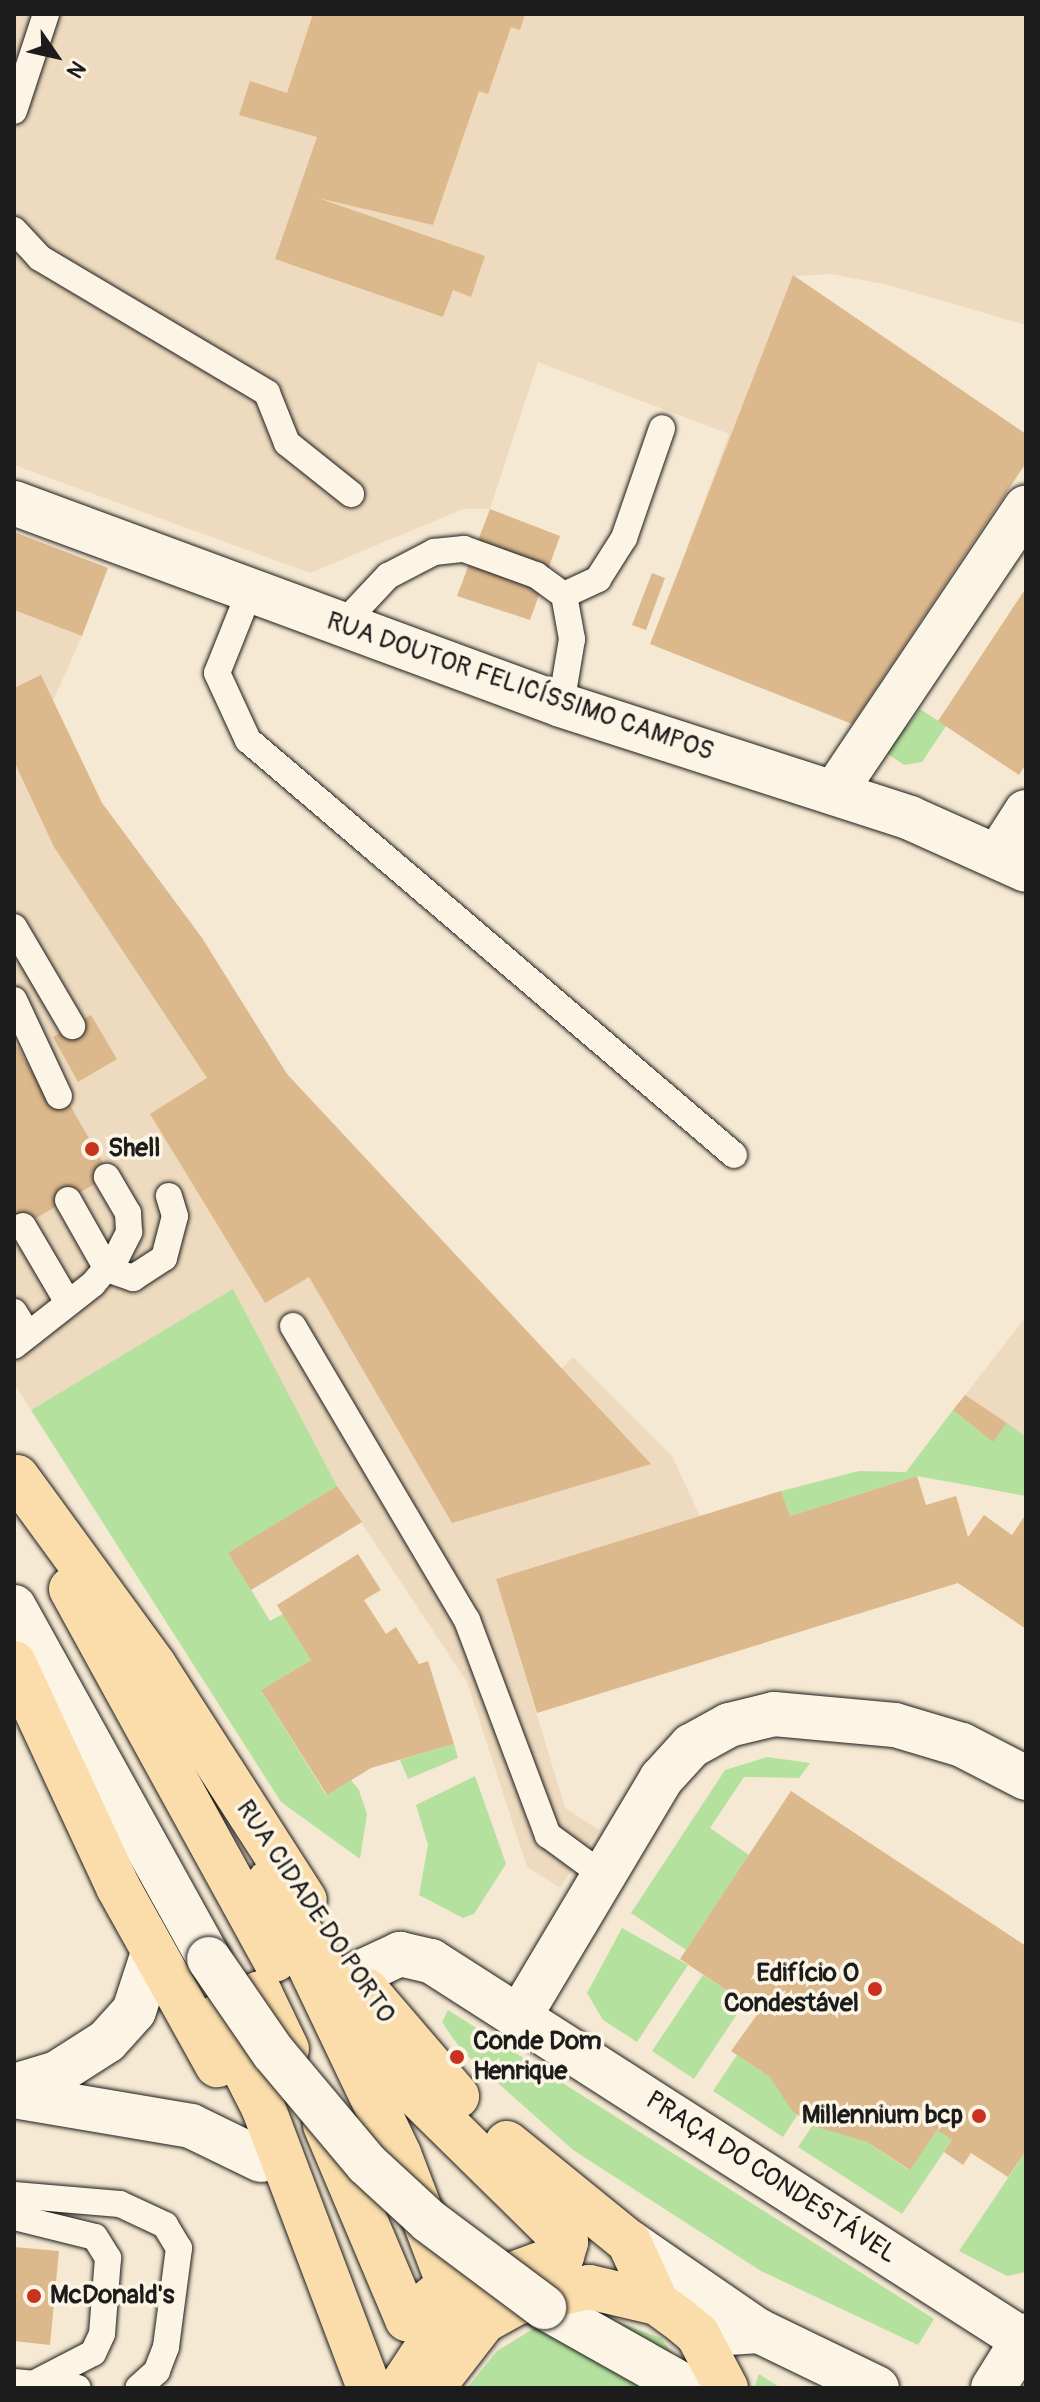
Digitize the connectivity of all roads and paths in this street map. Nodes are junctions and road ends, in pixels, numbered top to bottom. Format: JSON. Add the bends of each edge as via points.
{"nodes":[{"id":1,"x":46,"y":14,"type":"edge"},
{"id":2,"x":14,"y":111,"type":"edge"},
{"id":3,"x":14,"y":231,"type":"edge"},
{"id":4,"x":662,"y":428,"type":"dead end"},
{"id":5,"x":351,"y":494,"type":"dead end"},
{"id":6,"x":14,"y":503,"type":"edge"},
{"id":7,"x":1026,"y":507,"type":"edge"},
{"id":8,"x":249,"y":593,"type":"junction"},
{"id":9,"x":564,"y":595,"type":"junction"},
{"id":10,"x":341,"y":626,"type":"junction"},
{"id":11,"x":561,"y":705,"type":"junction"},
{"id":12,"x":834,"y":793,"type":"junction"},
{"id":13,"x":1026,"y":812,"type":"edge"},
{"id":14,"x":1012,"y":862,"type":"edge"},
{"id":15,"x":14,"y":927,"type":"edge"},
{"id":16,"x":14,"y":1000,"type":"edge"},
{"id":17,"x":72,"y":1026,"type":"dead end"},
{"id":18,"x":48,"y":1085,"type":"dead end"},
{"id":19,"x":734,"y":1155,"type":"dead end"},
{"id":20,"x":107,"y":1177,"type":"dead end"},
{"id":21,"x":169,"y":1196,"type":"dead end"},
{"id":22,"x":68,"y":1200,"type":"dead end"},
{"id":23,"x":23,"y":1226,"type":"dead end"},
{"id":24,"x":107,"y":1269,"type":"junction"},
{"id":25,"x":67,"y":1301,"type":"junction"},
{"id":26,"x":293,"y":1326,"type":"dead end"},
{"id":27,"x":18,"y":1331,"type":"edge"},
{"id":28,"x":16,"y":1474,"type":"edge"},
{"id":29,"x":14,"y":1607,"type":"edge"},
{"id":30,"x":14,"y":1663,"type":"edge"},
{"id":31,"x":1026,"y":1778,"type":"edge"},
{"id":32,"x":600,"y":1873,"type":"junction"},
{"id":33,"x":153,"y":1953,"type":"junction"},
{"id":34,"x":355,"y":1975,"type":"junction"},
{"id":35,"x":521,"y":2014,"type":"junction"},
{"id":36,"x":14,"y":2086,"type":"edge"},
{"id":37,"x":14,"y":2096,"type":"edge"},
{"id":38,"x":261,"y":2160,"type":"junction"},
{"id":39,"x":14,"y":2195,"type":"edge"},
{"id":40,"x":14,"y":2217,"type":"edge"},
{"id":41,"x":629,"y":2242,"type":"junction"},
{"id":42,"x":428,"y":2302,"type":"junction"},
{"id":43,"x":657,"y":2303,"type":"junction"},
{"id":44,"x":759,"y":2331,"type":"junction"},
{"id":45,"x":698,"y":2335,"type":"junction"},
{"id":46,"x":1025,"y":2339,"type":"edge"},
{"id":47,"x":24,"y":2383,"type":"edge"},
{"id":48,"x":78,"y":2388,"type":"edge"},
{"id":49,"x":138,"y":2388,"type":"edge"},
{"id":50,"x":340,"y":2388,"type":"edge"},
{"id":51,"x":369,"y":2388,"type":"edge"},
{"id":52,"x":400,"y":2388,"type":"edge"},
{"id":53,"x":432,"y":2388,"type":"edge"},
{"id":54,"x":688,"y":2388,"type":"edge"},
{"id":55,"x":726,"y":2388,"type":"edge"},
{"id":56,"x":877,"y":2388,"type":"edge"},
{"id":57,"x":993,"y":2388,"type":"edge"}],
"edges":[{"from":1,"to":2,"type":"lane"},
{"from":3,"to":5,"type":"lane","via":[[40,258],[267,393],[287,443]]},
{"from":4,"to":9,"type":"lane","via":[[624,538],[598,579]]},
{"from":6,"to":8,"type":"street","name":"RUA DOUTOR FELICÍSSIMO CAMPOS"},
{"from":7,"to":12,"type":"street"},
{"from":8,"to":10,"type":"street","name":"RUA DOUTOR FELICÍSSIMO CAMPOS"},
{"from":8,"to":19,"type":"lane","via":[[217,673],[248,740]]},
{"from":9,"to":10,"type":"lane","via":[[536,575],[464,549],[434,552],[388,576]]},
{"from":9,"to":11,"type":"lane","via":[[572,639]]},
{"from":10,"to":11,"type":"street","name":"RUA DOUTOR FELICÍSSIMO CAMPOS"},
{"from":11,"to":12,"type":"street","name":"RUA DOUTOR FELICÍSSIMO CAMPOS"},
{"from":12,"to":14,"type":"street","name":"RUA DOUTOR FELICÍSSIMO CAMPOS"},
{"from":13,"to":14,"type":"street"},
{"from":15,"to":17,"type":"lane"},
{"from":16,"to":18,"type":"lane","via":[[31,1023]]},
{"from":20,"to":24,"type":"lane","via":[[128,1213],[129,1232]]},
{"from":21,"to":24,"type":"lane","via":[[175,1216],[164,1258],[133,1278]]},
{"from":22,"to":24,"type":"lane"},
{"from":23,"to":25,"type":"lane"},
{"from":24,"to":25,"type":"lane"},
{"from":25,"to":27,"type":"lane"},
{"from":26,"to":32,"type":"lane","via":[[467,1620],[548,1835]]},
{"from":28,"to":34,"type":"main road","name":"RUA CIDADE DO PORTO","via":[[138,1641]]},
{"from":28,"to":42,"type":"main road","name":"RUA CIDADE DO PORTO","via":[[323,2053]]},
{"from":29,"to":54,"type":"street","bridge":true,"via":[[209,1959],[273,2052],[367,2164],[429,2221],[544,2307]]},
{"from":30,"to":33,"type":"main road"},
{"from":31,"to":32,"type":"street","via":[[962,1745],[895,1725],[774,1714],[729,1725],[691,1746]]},
{"from":32,"to":35,"type":"street"},
{"from":33,"to":36,"type":"street","via":[[134,2011],[107,2041],[57,2073]]},
{"from":33,"to":38,"type":"main road"},
{"from":34,"to":35,"type":"street","name":"PRAÇA DO CONDESTÁVEL","via":[[400,1954],[431,1961]]},
{"from":34,"to":41,"type":"main road","name":"RUA CIDADE DO PORTO","via":[[476,2115]]},
{"from":35,"to":46,"type":"street","name":"PRAÇA DO CONDESTÁVEL"},
{"from":37,"to":38,"type":"street","via":[[191,2126]]},
{"from":38,"to":50,"type":"main road","via":[[324,2321]]},
{"from":39,"to":49,"type":"lane","via":[[120,2204],[165,2225],[179,2248],[166,2347],[157,2371]]},
{"from":40,"to":47,"type":"lane","via":[[95,2237],[108,2258],[102,2334],[93,2353]]},
{"from":41,"to":43,"type":"main road","name":"RUA CIDADE DO PORTO"},
{"from":41,"to":44,"type":"street"},
{"from":42,"to":51,"type":"main road","via":[[407,2319],[354,2185],[260,1993],[217,2017],[263,2107]]},
{"from":42,"to":52,"type":"main road","via":[[449,2285],[399,2154],[269,1882],[380,2059],[566,2242],[562,2256],[480,2286],[455,2305]]},
{"from":43,"to":45,"type":"main road"},
{"from":43,"to":53,"type":"main road","via":[[589,2287],[516,2303],[484,2321]]},
{"from":44,"to":45,"type":"street"},
{"from":44,"to":56,"type":"street"},
{"from":45,"to":55,"type":"main road"},
{"from":46,"to":57,"type":"street","name":"PRAÇA DO CONDESTÁVEL"},
{"from":47,"to":48,"type":"lane"}]}
